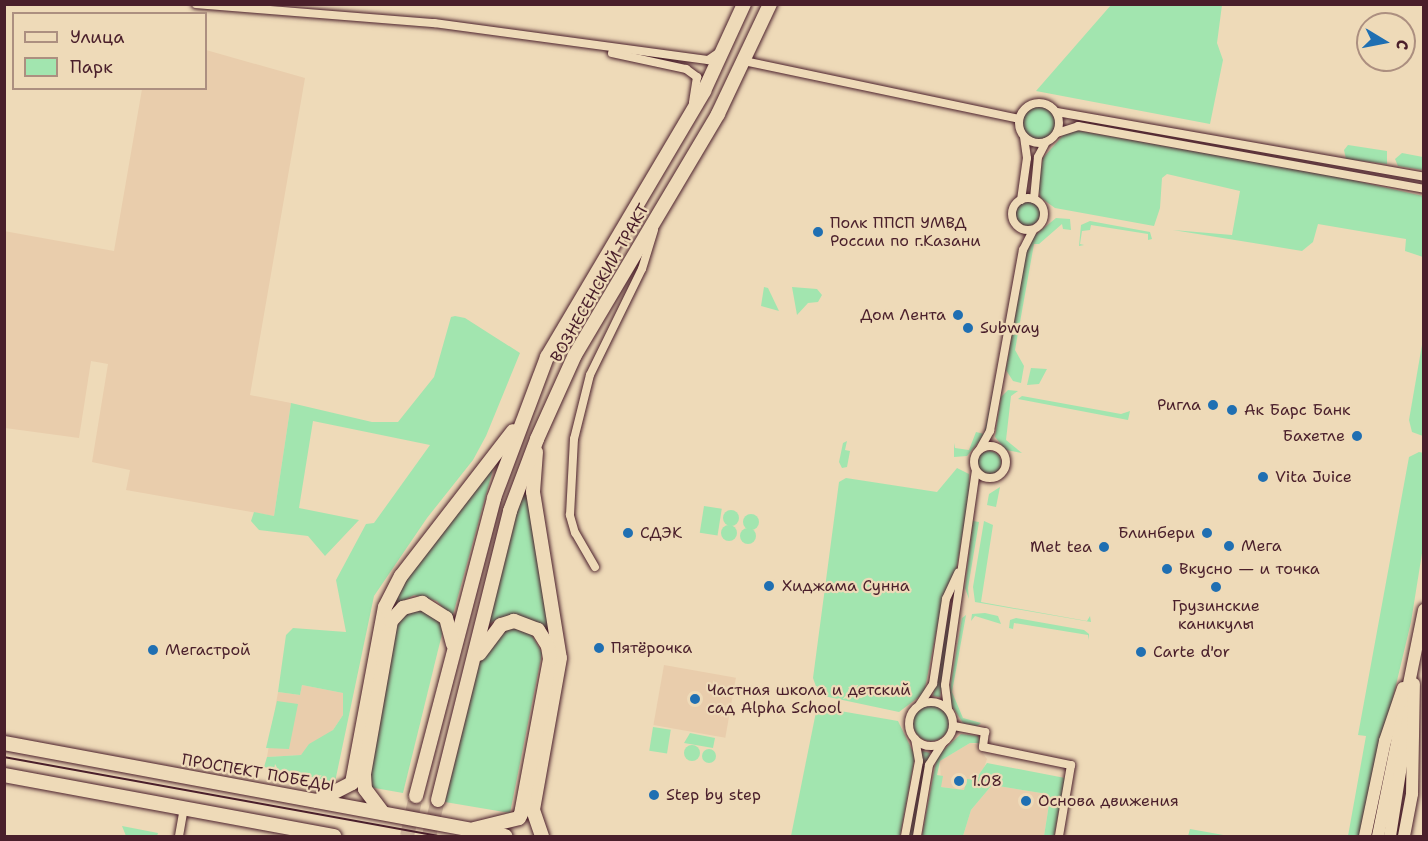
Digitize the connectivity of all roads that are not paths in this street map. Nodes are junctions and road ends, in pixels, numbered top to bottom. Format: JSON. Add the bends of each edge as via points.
{"nodes":[{"id":1,"x":196,"y":4,"type":"edge"},
{"id":2,"x":744,"y":4,"type":"edge"},
{"id":3,"x":770,"y":4,"type":"edge"},
{"id":4,"x":576,"y":45,"type":"junction"},
{"id":5,"x":725,"y":48,"type":"junction"},
{"id":6,"x":744,"y":61,"type":"junction"},
{"id":7,"x":1057,"y":112,"type":"junction"},
{"id":8,"x":1019,"y":119,"type":"junction"},
{"id":9,"x":688,"y":120,"type":"junction"},
{"id":10,"x":1057,"y":133,"type":"junction"},
{"id":11,"x":1024,"y":136,"type":"junction"},
{"id":12,"x":1046,"y":142,"type":"junction"},
{"id":13,"x":1424,"y":177,"type":"edge"},
{"id":14,"x":1424,"y":189,"type":"edge"},
{"id":15,"x":1034,"y":199,"type":"junction"},
{"id":16,"x":1021,"y":200,"type":"junction"},
{"id":17,"x":659,"y":215,"type":"junction"},
{"id":18,"x":1018,"y":226,"type":"junction"},
{"id":19,"x":1032,"y":230,"type":"junction"},
{"id":20,"x":1023,"y":250,"type":"junction"},
{"id":21,"x":523,"y":417,"type":"junction"},
{"id":22,"x":990,"y":431,"type":"junction"},
{"id":23,"x":537,"y":439,"type":"junction"},
{"id":24,"x":995,"y":446,"type":"junction"},
{"id":25,"x":980,"y":449,"type":"junction"},
{"id":26,"x":976,"y":471,"type":"junction"},
{"id":27,"x":992,"y":478,"type":"junction"},
{"id":28,"x":973,"y":499,"type":"junction"},
{"id":29,"x":595,"y":567,"type":"dead end"},
{"id":30,"x":961,"y":567,"type":"junction"},
{"id":31,"x":958,"y":602,"type":"junction"},
{"id":32,"x":1424,"y":610,"type":"edge"},
{"id":33,"x":943,"y":614,"type":"junction"},
{"id":34,"x":454,"y":646,"type":"junction"},
{"id":35,"x":471,"y":668,"type":"junction"},
{"id":36,"x":1413,"y":668,"type":"junction"},
{"id":37,"x":920,"y":704,"type":"junction"},
{"id":38,"x":948,"y":709,"type":"junction"},
{"id":39,"x":954,"y":726,"type":"junction"},
{"id":40,"x":915,"y":739,"type":"junction"},
{"id":41,"x":4,"y":743,"type":"edge"},
{"id":42,"x":943,"y":743,"type":"junction"},
{"id":43,"x":4,"y":775,"type":"edge"},
{"id":44,"x":416,"y":796,"type":"tunnel mouth"},
{"id":45,"x":438,"y":800,"type":"tunnel mouth"},
{"id":46,"x":317,"y":801,"type":"junction"},
{"id":47,"x":184,"y":809,"type":"junction"},
{"id":48,"x":383,"y":813,"type":"junction"},
{"id":49,"x":470,"y":830,"type":"junction"},
{"id":50,"x":332,"y":836,"type":"edge"},
{"id":51,"x":179,"y":837,"type":"edge"},
{"id":52,"x":505,"y":837,"type":"edge"},
{"id":53,"x":542,"y":837,"type":"edge"},
{"id":54,"x":905,"y":837,"type":"edge"},
{"id":55,"x":917,"y":837,"type":"edge"},
{"id":56,"x":1059,"y":837,"type":"edge"},
{"id":57,"x":1365,"y":837,"type":"edge"},
{"id":58,"x":1378,"y":837,"type":"edge"},
{"id":59,"x":1390,"y":837,"type":"edge"},
{"id":60,"x":1404,"y":837,"type":"edge"}],
"edges":[{"from":1,"to":4,"type":"street","via":[[434,23]]},
{"from":2,"to":5,"type":"main road","name":"ВОЗНЕСЕНСКИЙ ТРАКТ"},
{"from":3,"to":6,"type":"main road","name":"ВОЗНЕСЕНСКИЙ ТРАКТ"},
{"from":4,"to":5,"type":"street","via":[[708,60]]},
{"from":4,"to":9,"type":"street","via":[[686,69],[697,77],[698,84]]},
{"from":5,"to":9,"type":"main road","name":"ВОЗНЕСЕНСКИЙ ТРАКТ"},
{"from":6,"to":8,"type":"street"},
{"from":6,"to":17,"type":"main road","name":"ВОЗНЕСЕНСКИЙ ТРАКТ"},
{"from":7,"to":8,"type":"street","via":[[1036,102],[1024,109]]},
{"from":7,"to":10,"type":"street"},
{"from":7,"to":13,"type":"street"},
{"from":8,"to":11,"type":"street"},
{"from":9,"to":21,"type":"main road","name":"ВОЗНЕСЕНСКИЙ ТРАКТ","via":[[547,357]]},
{"from":10,"to":12,"type":"street"},
{"from":10,"to":14,"type":"street","via":[[1078,126]]},
{"from":11,"to":12,"type":"street","via":[[1035,143]]},
{"from":11,"to":16,"type":"street","via":[[1027,158]]},
{"from":12,"to":15,"type":"street","via":[[1038,157]]},
{"from":15,"to":16,"type":"street"},
{"from":15,"to":19,"type":"street","via":[[1043,206],[1044,216]]},
{"from":16,"to":18,"type":"street","via":[[1012,212]]},
{"from":17,"to":23,"type":"main road","name":"ВОЗНЕСЕНСКИЙ ТРАКТ","via":[[575,355]]},
{"from":17,"to":29,"type":"street","via":[[642,269],[590,375],[574,439],[570,515],[575,533]]},
{"from":18,"to":19,"type":"street"},
{"from":18,"to":20,"type":"street"},
{"from":19,"to":20,"type":"street"},
{"from":20,"to":22,"type":"street"},
{"from":21,"to":34,"type":"main road","name":"ВОЗНЕСЕНСКИЙ ТРАКТ","via":[[494,498]]},
{"from":21,"to":46,"type":"main road","via":[[401,576],[385,607],[352,783]]},
{"from":22,"to":24,"type":"street"},
{"from":22,"to":25,"type":"street"},
{"from":23,"to":35,"type":"main road","name":"ВОЗНЕСЕНСКИЙ ТРАКТ","via":[[510,511]]},
{"from":23,"to":53,"type":"main road","via":[[534,492],[560,658],[532,810]]},
{"from":24,"to":25,"type":"street"},
{"from":24,"to":27,"type":"street","via":[[1004,453],[1006,465],[1001,474]]},
{"from":25,"to":26,"type":"street","via":[[974,459]]},
{"from":26,"to":27,"type":"street"},
{"from":26,"to":28,"type":"street"},
{"from":27,"to":28,"type":"street","via":[[981,485]]},
{"from":28,"to":30,"type":"street"},
{"from":30,"to":31,"type":"street"},
{"from":30,"to":33,"type":"street"},
{"from":31,"to":33,"type":"street"},
{"from":31,"to":38,"type":"street","via":[[945,685]]},
{"from":32,"to":36,"type":"main road"},
{"from":33,"to":37,"type":"street","via":[[933,684]]},
{"from":34,"to":44,"type":"main road","name":"ВОЗНЕСЕНСКИЙ ТРАКТ"},
{"from":34,"to":48,"type":"main road","via":[[450,627],[436,609],[412,603],[396,612],[364,774],[365,789]]},
{"from":35,"to":45,"type":"main road","name":"ВОЗНЕСЕНСКИЙ ТРАКТ"},
{"from":35,"to":49,"type":"main road","via":[[489,636],[509,621],[538,630],[548,646],[550,659],[521,814],[519,818]]},
{"from":36,"to":57,"type":"main road","via":[[1393,711]]},
{"from":36,"to":58,"type":"main road"},
{"from":36,"to":59,"type":"main road","via":[[1407,740]]},
{"from":36,"to":60,"type":"main road","via":[[1412,794]]},
{"from":37,"to":38,"type":"street","via":[[935,701]]},
{"from":37,"to":40,"type":"street","via":[[909,720]]},
{"from":38,"to":39,"type":"street"},
{"from":39,"to":42,"type":"street"},
{"from":39,"to":56,"type":"street","via":[[985,732],[983,747],[1071,765]]},
{"from":40,"to":42,"type":"street","via":[[928,746]]},
{"from":40,"to":54,"type":"street","via":[[919,761]]},
{"from":41,"to":46,"type":"main road","name":"ПРОСПЕКТ ПОБЕДЫ"},
{"from":42,"to":55,"type":"street","via":[[929,765]]},
{"from":43,"to":47,"type":"main road"},
{"from":46,"to":48,"type":"main road","name":"ПРОСПЕКТ ПОБЕДЫ"},
{"from":47,"to":50,"type":"main road"},
{"from":47,"to":51,"type":"street"},
{"from":48,"to":49,"type":"main road","name":"ПРОСПЕКТ ПОБЕДЫ"},
{"from":49,"to":52,"type":"main road","name":"ПРОСПЕКТ ПОБЕДЫ"}]}
